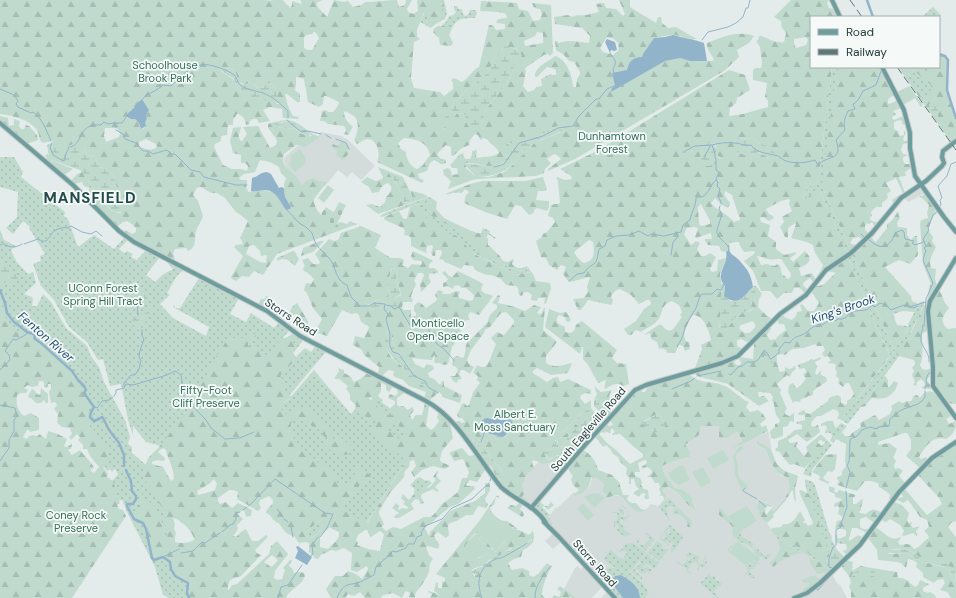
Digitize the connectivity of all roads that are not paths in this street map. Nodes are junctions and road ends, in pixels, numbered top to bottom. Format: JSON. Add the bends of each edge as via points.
{"nodes":[{"id":1,"x":832,"y":0,"type":"edge"},
{"id":2,"x":840,"y":16,"type":"edge"},
{"id":3,"x":883,"y":69,"type":"edge"},
{"id":4,"x":0,"y":123,"type":"edge"},
{"id":5,"x":956,"y":141,"type":"edge"},
{"id":6,"x":920,"y":184,"type":"junction"},
{"id":7,"x":956,"y":232,"type":"edge"},
{"id":8,"x":956,"y":258,"type":"edge"},
{"id":9,"x":956,"y":418,"type":"edge"},
{"id":10,"x":956,"y":442,"type":"edge"},
{"id":11,"x":531,"y":508,"type":"junction"},
{"id":12,"x":615,"y":598,"type":"edge"},
{"id":13,"x":794,"y":598,"type":"edge"}],
"edges":[{"from":1,"to":2,"type":"main road"},
{"from":3,"to":6,"type":"main road","via":[[904,110],[910,133],[913,169]]},
{"from":4,"to":11,"type":"main road","name":"Storrs Road","via":[[73,185],[116,228],[134,242],[267,311],[291,331],[438,408],[455,424],[501,487]]},
{"from":5,"to":6,"type":"main road","name":"South Eagleville Road","via":[[943,151],[943,164]]},
{"from":6,"to":7,"type":"main road"},
{"from":6,"to":11,"type":"main road","name":"South Eagleville Road","via":[[900,198],[855,250],[826,270],[806,295],[780,314],[735,358],[635,390]]},
{"from":8,"to":9,"type":"main road","via":[[930,301],[928,311],[933,386]]},
{"from":10,"to":13,"type":"main road","via":[[932,458],[899,492],[860,545],[809,592]]},
{"from":11,"to":12,"type":"main road","name":"Storrs Road"}]}
